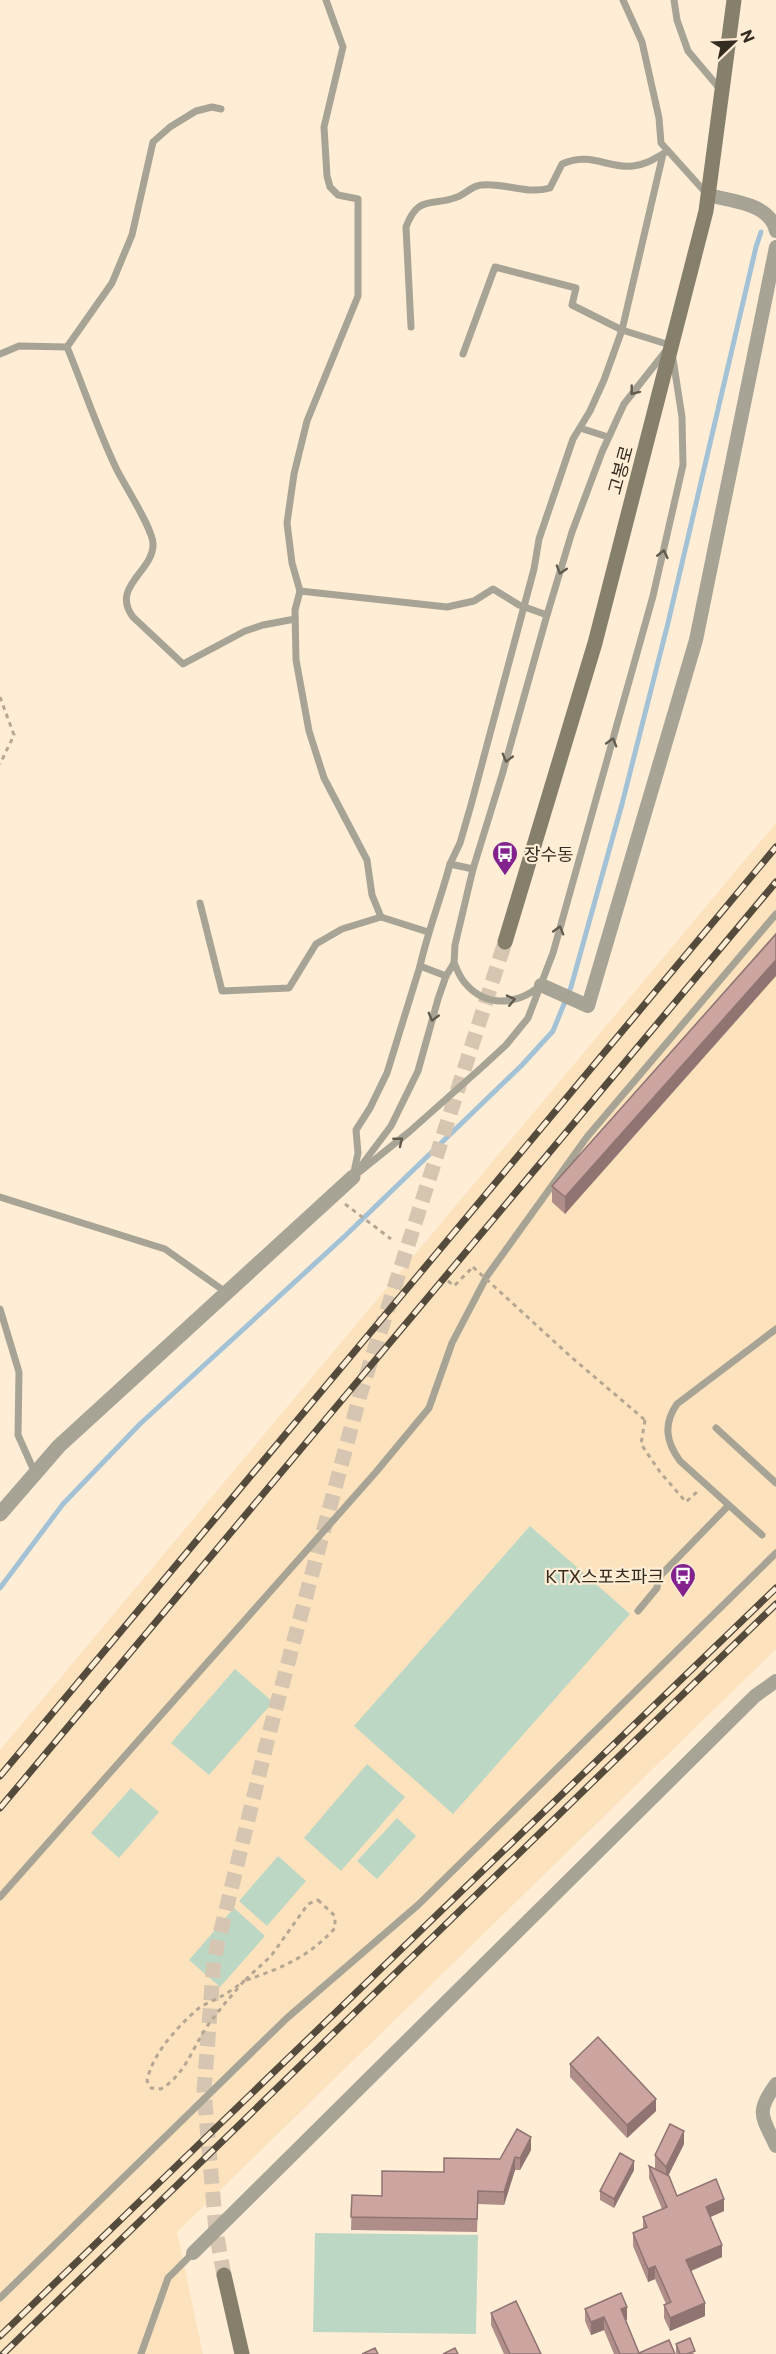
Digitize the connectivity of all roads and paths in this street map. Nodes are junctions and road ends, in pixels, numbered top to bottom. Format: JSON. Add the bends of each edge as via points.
{"nodes":[{"id":1,"x":326,"y":0,"type":"edge"},
{"id":2,"x":623,"y":0,"type":"edge"},
{"id":3,"x":674,"y":0,"type":"edge"},
{"id":4,"x":734,"y":0,"type":"edge"},
{"id":5,"x":722,"y":91,"type":"junction"},
{"id":6,"x":221,"y":109,"type":"dead end"},
{"id":7,"x":666,"y":152,"type":"junction"},
{"id":8,"x":708,"y":195,"type":"junction"},
{"id":9,"x":776,"y":231,"type":"edge"},
{"id":10,"x":776,"y":247,"type":"edge"},
{"id":11,"x":411,"y":327,"type":"dead end"},
{"id":12,"x":622,"y":330,"type":"junction"},
{"id":13,"x":670,"y":345,"type":"junction"},
{"id":14,"x":68,"y":347,"type":"junction"},
{"id":15,"x":0,"y":354,"type":"edge"},
{"id":16,"x":463,"y":354,"type":"dead end"},
{"id":17,"x":580,"y":428,"type":"junction"},
{"id":18,"x":608,"y":437,"type":"junction"},
{"id":19,"x":300,"y":591,"type":"junction"},
{"id":20,"x":525,"y":607,"type":"junction"},
{"id":21,"x":547,"y":615,"type":"junction"},
{"id":22,"x":295,"y":619,"type":"junction"},
{"id":23,"x":0,"y":698,"type":"edge"},
{"id":24,"x":0,"y":764,"type":"edge"},
{"id":25,"x":450,"y":864,"type":"junction"},
{"id":26,"x":473,"y":869,"type":"junction"},
{"id":27,"x":200,"y":903,"type":"dead end"},
{"id":28,"x":776,"y":914,"type":"edge"},
{"id":29,"x":381,"y":916,"type":"junction"},
{"id":30,"x":428,"y":932,"type":"junction"},
{"id":31,"x":505,"y":942,"type":"tunnel mouth"},
{"id":32,"x":454,"y":963,"type":"junction"},
{"id":33,"x":420,"y":966,"type":"junction"},
{"id":34,"x":446,"y":976,"type":"junction"},
{"id":35,"x":546,"y":988,"type":"junction"},
{"id":36,"x":353,"y":1177,"type":"junction"},
{"id":37,"x":0,"y":1197,"type":"edge"},
{"id":38,"x":355,"y":1211,"type":"dead end"},
{"id":39,"x":391,"y":1239,"type":"dead end"},
{"id":40,"x":448,"y":1281,"type":"dead end"},
{"id":41,"x":228,"y":1294,"type":"junction"},
{"id":42,"x":0,"y":1309,"type":"edge"},
{"id":43,"x":776,"y":1329,"type":"edge"},
{"id":44,"x":716,"y":1428,"type":"dead end"},
{"id":45,"x":35,"y":1473,"type":"junction"},
{"id":46,"x":776,"y":1483,"type":"edge"},
{"id":47,"x":705,"y":1484,"type":"junction"},
{"id":48,"x":728,"y":1506,"type":"junction"},
{"id":49,"x":0,"y":1514,"type":"edge"},
{"id":50,"x":762,"y":1535,"type":"dead end"},
{"id":51,"x":776,"y":1553,"type":"edge"},
{"id":52,"x":638,"y":1611,"type":"dead end"},
{"id":53,"x":776,"y":1681,"type":"edge"},
{"id":54,"x":0,"y":1897,"type":"edge"},
{"id":55,"x":244,"y":1981,"type":"junction"},
{"id":56,"x":776,"y":2084,"type":"edge"},
{"id":57,"x":776,"y":2146,"type":"edge"},
{"id":58,"x":193,"y":2253,"type":"joint"},
{"id":59,"x":224,"y":2275,"type":"tunnel mouth"},
{"id":60,"x":0,"y":2298,"type":"edge"},
{"id":61,"x":141,"y":2354,"type":"edge"},
{"id":62,"x":242,"y":2354,"type":"edge"}],
"edges":[{"from":1,"to":19,"type":"lane","via":[[343,47],[324,127],[327,176],[338,195],[358,199],[358,296],[307,420],[294,474],[287,522]]},
{"from":2,"to":7,"type":"lane","via":[[642,42],[661,144]]},
{"from":3,"to":5,"type":"lane","via":[[688,51]]},
{"from":4,"to":5,"type":"main road","name":"고봉로"},
{"from":5,"to":8,"type":"main road","name":"고봉로"},
{"from":6,"to":14,"type":"lane","via":[[196,111],[153,142],[132,235],[112,283]]},
{"from":7,"to":8,"type":"lane"},
{"from":7,"to":11,"type":"lane","via":[[631,166],[573,159],[562,164],[550,188],[538,192],[483,184],[454,199],[427,202],[411,212],[406,227]]},
{"from":7,"to":12,"type":"lane"},
{"from":8,"to":9,"type":"street","via":[[760,209],[770,216]]},
{"from":8,"to":13,"type":"main road","name":"고봉로"},
{"from":10,"to":35,"type":"street","via":[[696,640],[588,1006]]},
{"from":12,"to":13,"type":"lane"},
{"from":12,"to":16,"type":"lane","via":[[572,305],[576,288],[495,267]]},
{"from":12,"to":17,"type":"lane","via":[[604,380]]},
{"from":13,"to":18,"type":"lane","one_way":true,"via":[[624,404]]},
{"from":13,"to":31,"type":"main road","name":"고봉로","via":[[595,643]]},
{"from":35,"to":13,"type":"lane","one_way":true,"via":[[653,596],[683,465],[682,417]]},
{"from":14,"to":15,"type":"lane","via":[[19,346]]},
{"from":14,"to":22,"type":"lane","via":[[116,468],[154,544],[132,582],[126,609],[183,664],[245,631]]},
{"from":17,"to":18,"type":"lane"},
{"from":17,"to":20,"type":"lane","via":[[539,539]]},
{"from":18,"to":21,"type":"lane","one_way":true,"via":[[572,532]]},
{"from":19,"to":20,"type":"lane","via":[[447,607],[474,601],[493,590]]},
{"from":19,"to":22,"type":"lane"},
{"from":20,"to":21,"type":"lane"},
{"from":20,"to":25,"type":"lane","via":[[460,843]]},
{"from":21,"to":26,"type":"lane","one_way":true},
{"from":22,"to":29,"type":"lane","via":[[296,660],[309,731],[324,778],[367,860],[372,895]]},
{"from":23,"to":24,"type":"path","via":[[14,735]]},
{"from":25,"to":26,"type":"lane"},
{"from":25,"to":30,"type":"lane"},
{"from":26,"to":32,"type":"lane"},
{"from":27,"to":29,"type":"lane","via":[[222,991],[289,988],[316,944],[342,929]]},
{"from":28,"to":54,"type":"lane","via":[[587,1137],[486,1276],[452,1343],[429,1408]]},
{"from":29,"to":30,"type":"lane"},
{"from":30,"to":33,"type":"lane"},
{"from":32,"to":34,"type":"lane"},
{"from":32,"to":35,"type":"lane","one_way":true,"via":[[476,994],[502,1002]]},
{"from":33,"to":34,"type":"lane"},
{"from":33,"to":36,"type":"lane","via":[[387,1073],[356,1130],[358,1153]]},
{"from":34,"to":36,"type":"lane","one_way":true,"via":[[409,1092],[391,1126]]},
{"from":36,"to":35,"type":"lane","one_way":true,"via":[[506,1045]]},
{"from":36,"to":41,"type":"street"},
{"from":37,"to":41,"type":"lane","via":[[165,1249]]},
{"from":38,"to":39,"type":"path"},
{"from":40,"to":47,"type":"path","bridge":true,"via":[[454,1286],[473,1267],[645,1420],[640,1444],[686,1502]]},
{"from":41,"to":45,"type":"street","via":[[59,1446]]},
{"from":42,"to":45,"type":"lane","via":[[19,1372],[18,1435]]},
{"from":43,"to":47,"type":"lane","via":[[671,1412],[667,1432],[672,1450]]},
{"from":44,"to":46,"type":"lane"},
{"from":45,"to":49,"type":"street"},
{"from":47,"to":48,"type":"lane"},
{"from":48,"to":50,"type":"lane"},
{"from":48,"to":52,"type":"lane","via":[[658,1578],[657,1588]]},
{"from":51,"to":60,"type":"lane","via":[[418,1905],[288,2018]]},
{"from":53,"to":58,"type":"street","via":[[755,1696]]},
{"from":55,"to":55,"type":"path","via":[[271,1956],[308,1904],[318,1900],[335,1916],[334,1928],[310,1953]]},
{"from":55,"to":55,"type":"path","via":[[200,2007],[165,2045],[149,2072],[147,2081],[151,2088],[161,2089],[173,2082],[206,2028]]},
{"from":56,"to":57,"type":"street","via":[[764,2101],[762,2114]]},
{"from":58,"to":61,"type":"lane","via":[[168,2278]]},
{"from":59,"to":62,"type":"main road"}]}
